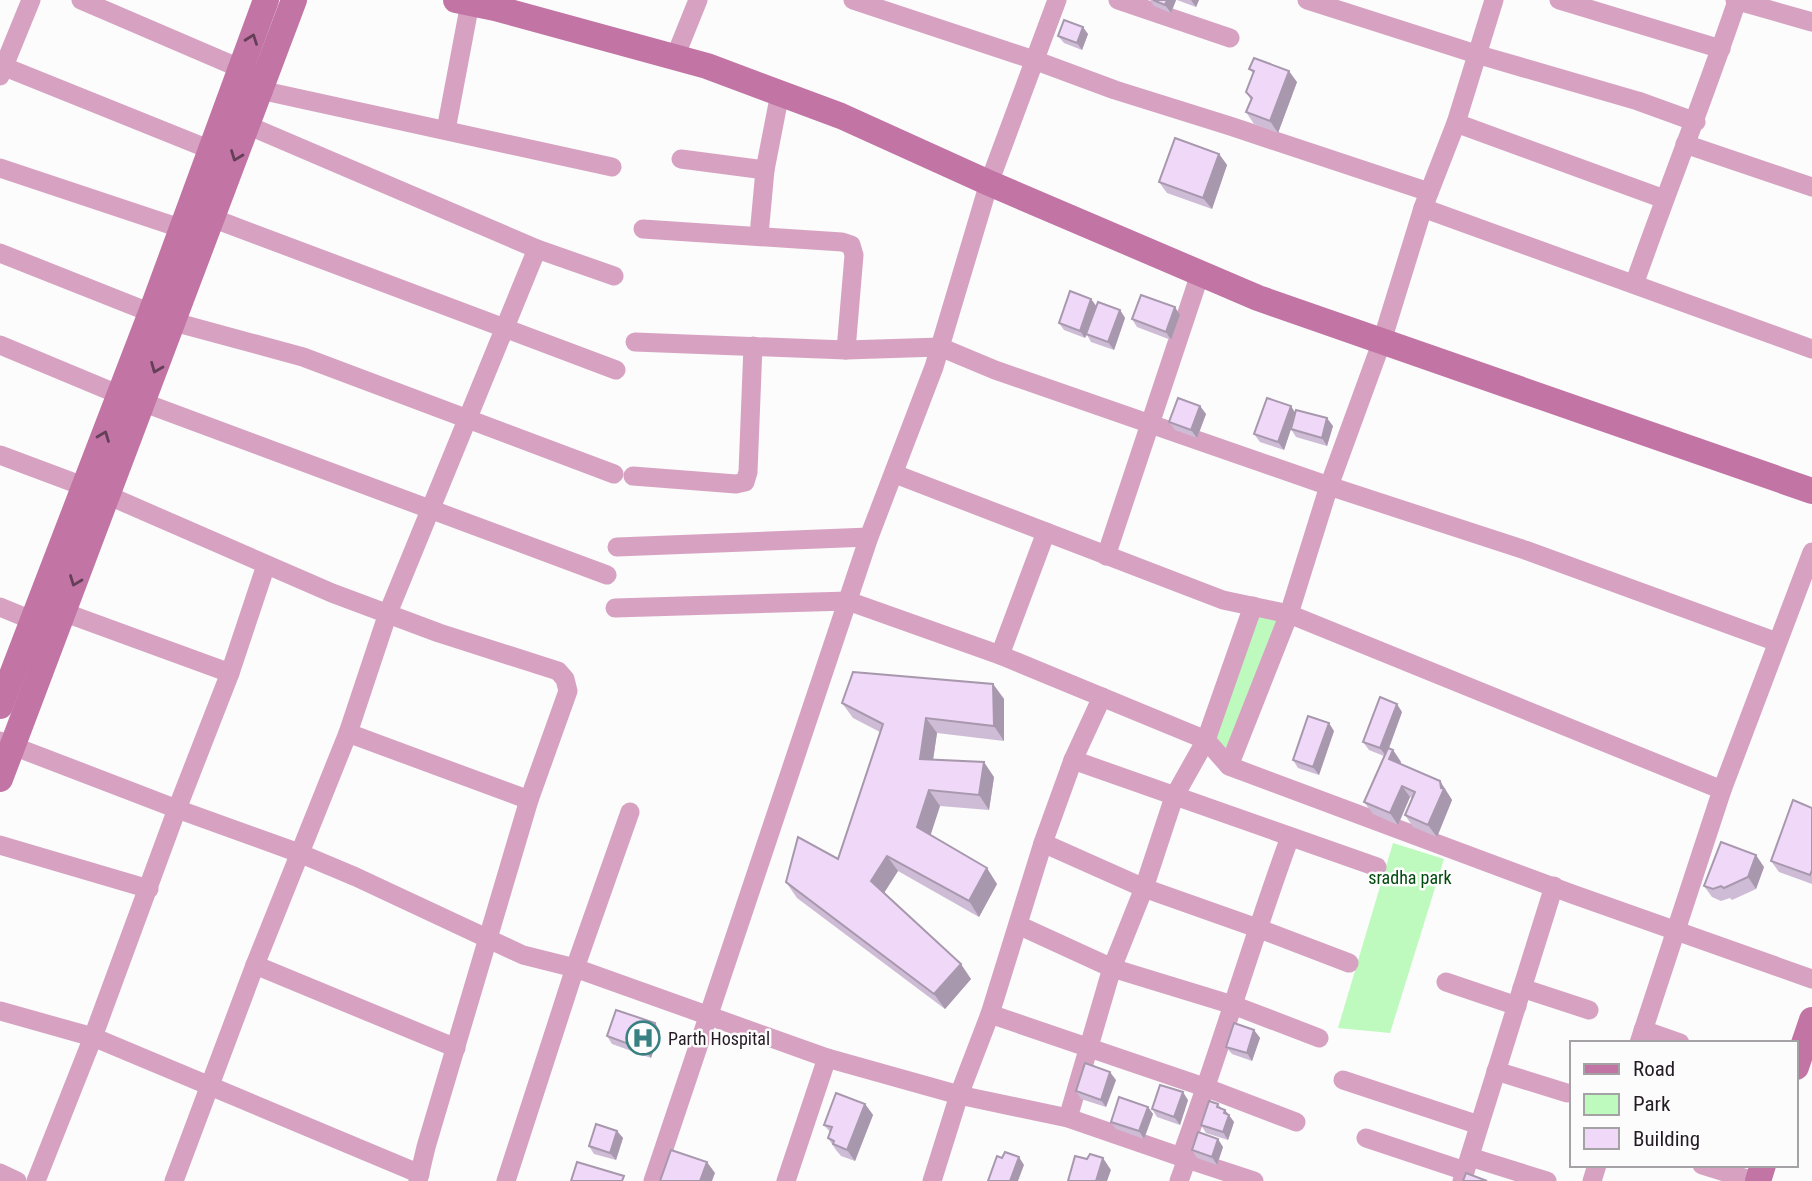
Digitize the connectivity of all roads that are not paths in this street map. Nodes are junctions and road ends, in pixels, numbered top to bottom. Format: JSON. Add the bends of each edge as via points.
{"nodes":[{"id":1,"x":31,"y":0,"type":"edge"},
{"id":2,"x":81,"y":0,"type":"edge"},
{"id":3,"x":266,"y":0,"type":"edge"},
{"id":4,"x":294,"y":0,"type":"edge"},
{"id":5,"x":698,"y":0,"type":"edge"},
{"id":6,"x":1057,"y":0,"type":"edge"},
{"id":7,"x":1118,"y":0,"type":"edge"},
{"id":8,"x":1307,"y":0,"type":"edge"},
{"id":9,"x":1494,"y":0,"type":"edge"},
{"id":10,"x":1559,"y":0,"type":"edge"},
{"id":11,"x":857,"y":1,"type":"edge"},
{"id":12,"x":1736,"y":1,"type":"edge"},
{"id":13,"x":479,"y":3,"type":"edge"},
{"id":14,"x":1812,"y":22,"type":"edge"},
{"id":15,"x":1230,"y":38,"type":"dead end"},
{"id":16,"x":1721,"y":48,"type":"junction"},
{"id":17,"x":1476,"y":54,"type":"junction"},
{"id":18,"x":675,"y":57,"type":"junction"},
{"id":19,"x":1034,"y":60,"type":"junction"},
{"id":20,"x":2,"y":70,"type":"edge"},
{"id":21,"x":255,"y":79,"type":"junction"},
{"id":22,"x":780,"y":93,"type":"junction"},
{"id":23,"x":1696,"y":122,"type":"junction"},
{"id":24,"x":1457,"y":123,"type":"junction"},
{"id":25,"x":247,"y":125,"type":"junction"},
{"id":26,"x":446,"y":130,"type":"junction"},
{"id":27,"x":1685,"y":144,"type":"junction"},
{"id":28,"x":211,"y":150,"type":"junction"},
{"id":29,"x":681,"y":159,"type":"dead end"},
{"id":30,"x":612,"y":167,"type":"dead end"},
{"id":31,"x":0,"y":168,"type":"edge"},
{"id":32,"x":765,"y":170,"type":"junction"},
{"id":33,"x":989,"y":183,"type":"junction"},
{"id":34,"x":1812,"y":187,"type":"edge"},
{"id":35,"x":1664,"y":199,"type":"junction"},
{"id":36,"x":1426,"y":200,"type":"junction"},
{"id":37,"x":200,"y":228,"type":"junction"},
{"id":38,"x":643,"y":229,"type":"dead end"},
{"id":39,"x":759,"y":235,"type":"junction"},
{"id":40,"x":537,"y":249,"type":"junction"},
{"id":41,"x":0,"y":253,"type":"edge"},
{"id":42,"x":1200,"y":274,"type":"junction"},
{"id":43,"x":614,"y":276,"type":"dead end"},
{"id":44,"x":1635,"y":282,"type":"junction"},
{"id":45,"x":162,"y":318,"type":"junction"},
{"id":46,"x":505,"y":327,"type":"junction"},
{"id":47,"x":1382,"y":341,"type":"junction"},
{"id":48,"x":635,"y":342,"type":"dead end"},
{"id":49,"x":0,"y":345,"type":"edge"},
{"id":50,"x":753,"y":346,"type":"junction"},
{"id":51,"x":940,"y":347,"type":"junction"},
{"id":52,"x":1812,"y":349,"type":"edge"},
{"id":53,"x":846,"y":350,"type":"junction"},
{"id":54,"x":616,"y":370,"type":"dead end"},
{"id":55,"x":131,"y":398,"type":"junction"},
{"id":56,"x":467,"y":421,"type":"junction"},
{"id":57,"x":1150,"y":424,"type":"junction"},
{"id":58,"x":0,"y":455,"type":"edge"},
{"id":59,"x":895,"y":474,"type":"junction"},
{"id":60,"x":1329,"y":486,"type":"junction"},
{"id":61,"x":96,"y":491,"type":"junction"},
{"id":62,"x":1812,"y":491,"type":"edge"},
{"id":63,"x":431,"y":508,"type":"junction"},
{"id":64,"x":1046,"y":532,"type":"junction"},
{"id":65,"x":869,"y":537,"type":"junction"},
{"id":66,"x":617,"y":547,"type":"dead end"},
{"id":67,"x":1812,"y":552,"type":"edge"},
{"id":68,"x":1106,"y":556,"type":"junction"},
{"id":69,"x":266,"y":565,"type":"junction"},
{"id":70,"x":607,"y":575,"type":"dead end"},
{"id":71,"x":848,"y":601,"type":"junction"},
{"id":72,"x":1253,"y":606,"type":"junction"},
{"id":73,"x":0,"y":607,"type":"edge"},
{"id":74,"x":615,"y":608,"type":"dead end"},
{"id":75,"x":64,"y":612,"type":"junction"},
{"id":76,"x":388,"y":613,"type":"junction"},
{"id":77,"x":1289,"y":614,"type":"junction"},
{"id":78,"x":34,"y":621,"type":"junction"},
{"id":79,"x":1777,"y":642,"type":"junction"},
{"id":80,"x":1000,"y":655,"type":"junction"},
{"id":81,"x":230,"y":673,"type":"junction"},
{"id":82,"x":1102,"y":697,"type":"junction"},
{"id":83,"x":0,"y":706,"type":"edge"},
{"id":84,"x":348,"y":733,"type":"junction"},
{"id":85,"x":1206,"y":740,"type":"junction"},
{"id":86,"x":6,"y":743,"type":"edge"},
{"id":87,"x":1073,"y":760,"type":"junction"},
{"id":88,"x":1229,"y":766,"type":"junction"},
{"id":89,"x":0,"y":779,"type":"edge"},
{"id":90,"x":1722,"y":790,"type":"junction"},
{"id":91,"x":1174,"y":797,"type":"junction"},
{"id":92,"x":529,"y":800,"type":"junction"},
{"id":93,"x":177,"y":809,"type":"junction"},
{"id":94,"x":630,"y":812,"type":"dead end"},
{"id":95,"x":1290,"y":837,"type":"junction"},
{"id":96,"x":1043,"y":843,"type":"junction"},
{"id":97,"x":0,"y":845,"type":"edge"},
{"id":98,"x":299,"y":853,"type":"junction"},
{"id":99,"x":1377,"y":867,"type":"dead end"},
{"id":100,"x":1554,"y":886,"type":"junction"},
{"id":101,"x":1144,"y":888,"type":"junction"},
{"id":102,"x":149,"y":889,"type":"junction"},
{"id":103,"x":1018,"y":925,"type":"junction"},
{"id":104,"x":1257,"y":928,"type":"junction"},
{"id":105,"x":1677,"y":930,"type":"junction"},
{"id":106,"x":489,"y":938,"type":"junction"},
{"id":107,"x":1349,"y":963,"type":"dead end"},
{"id":108,"x":255,"y":965,"type":"junction"},
{"id":109,"x":575,"y":968,"type":"junction"},
{"id":110,"x":1112,"y":968,"type":"junction"},
{"id":111,"x":1812,"y":979,"type":"edge"},
{"id":112,"x":1446,"y":982,"type":"dead end"},
{"id":113,"x":1520,"y":997,"type":"junction"},
{"id":114,"x":1233,"y":1005,"type":"junction"},
{"id":115,"x":1589,"y":1010,"type":"dead end"},
{"id":116,"x":0,"y":1011,"type":"edge"},
{"id":117,"x":990,"y":1014,"type":"junction"},
{"id":118,"x":708,"y":1016,"type":"junction"},
{"id":119,"x":1812,"y":1020,"type":"edge"},
{"id":120,"x":93,"y":1037,"type":"junction"},
{"id":121,"x":1641,"y":1037,"type":"edge"},
{"id":122,"x":1320,"y":1038,"type":"dead end"},
{"id":123,"x":1667,"y":1041,"type":"edge"},
{"id":124,"x":456,"y":1048,"type":"junction"},
{"id":125,"x":1089,"y":1048,"type":"junction"},
{"id":126,"x":827,"y":1058,"type":"junction"},
{"id":127,"x":1798,"y":1061,"type":"edge"},
{"id":128,"x":1496,"y":1071,"type":"junction"},
{"id":129,"x":1343,"y":1080,"type":"dead end"},
{"id":130,"x":210,"y":1085,"type":"junction"},
{"id":131,"x":1206,"y":1088,"type":"junction"},
{"id":132,"x":1567,"y":1093,"type":"dead end"},
{"id":133,"x":959,"y":1095,"type":"junction"},
{"id":134,"x":1068,"y":1118,"type":"junction"},
{"id":135,"x":1296,"y":1122,"type":"dead end"},
{"id":136,"x":1479,"y":1125,"type":"junction"},
{"id":137,"x":1366,"y":1138,"type":"dead end"},
{"id":138,"x":1184,"y":1158,"type":"junction"},
{"id":139,"x":1709,"y":1167,"type":"edge"},
{"id":140,"x":1465,"y":1169,"type":"edge"},
{"id":141,"x":0,"y":1173,"type":"edge"},
{"id":142,"x":419,"y":1177,"type":"edge"},
{"id":143,"x":17,"y":1181,"type":"edge"},
{"id":144,"x":36,"y":1181,"type":"edge"},
{"id":145,"x":174,"y":1181,"type":"edge"},
{"id":146,"x":506,"y":1181,"type":"edge"},
{"id":147,"x":653,"y":1181,"type":"edge"},
{"id":148,"x":786,"y":1181,"type":"edge"},
{"id":149,"x":932,"y":1181,"type":"edge"},
{"id":150,"x":1179,"y":1181,"type":"edge"},
{"id":151,"x":1254,"y":1181,"type":"edge"},
{"id":152,"x":1547,"y":1181,"type":"edge"},
{"id":153,"x":1756,"y":1181,"type":"edge"}],
"edges":[{"from":1,"to":20,"type":"street"},
{"from":2,"to":21,"type":"street"},
{"from":21,"to":3,"type":"street","one_way":true},
{"from":4,"to":21,"type":"street"},
{"from":5,"to":18,"type":"street"},
{"from":6,"to":19,"type":"street"},
{"from":7,"to":15,"type":"street"},
{"from":8,"to":17,"type":"street"},
{"from":9,"to":17,"type":"street"},
{"from":10,"to":16,"type":"street"},
{"from":11,"to":19,"type":"street"},
{"from":12,"to":14,"type":"street"},
{"from":12,"to":16,"type":"street"},
{"from":13,"to":18,"type":"street"},
{"from":13,"to":26,"type":"street"},
{"from":16,"to":23,"type":"street"},
{"from":17,"to":23,"type":"street"},
{"from":17,"to":24,"type":"street"},
{"from":18,"to":22,"type":"street"},
{"from":19,"to":33,"type":"street"},
{"from":19,"to":36,"type":"street"},
{"from":20,"to":28,"type":"street"},
{"from":21,"to":25,"type":"street"},
{"from":21,"to":26,"type":"street"},
{"from":21,"to":28,"type":"street"},
{"from":22,"to":32,"type":"street"},
{"from":22,"to":33,"type":"street"},
{"from":23,"to":27,"type":"street"},
{"from":24,"to":35,"type":"street"},
{"from":24,"to":36,"type":"street"},
{"from":25,"to":37,"type":"street","one_way":true},
{"from":25,"to":40,"type":"street"},
{"from":26,"to":30,"type":"street"},
{"from":27,"to":34,"type":"street"},
{"from":27,"to":35,"type":"street"},
{"from":28,"to":37,"type":"street"},
{"from":29,"to":32,"type":"street"},
{"from":31,"to":37,"type":"street"},
{"from":32,"to":39,"type":"street"},
{"from":33,"to":42,"type":"street"},
{"from":33,"to":51,"type":"street"},
{"from":35,"to":44,"type":"street"},
{"from":36,"to":44,"type":"street"},
{"from":36,"to":47,"type":"street"},
{"from":37,"to":45,"type":"street"},
{"from":37,"to":46,"type":"street"},
{"from":38,"to":39,"type":"street"},
{"from":39,"to":53,"type":"street","via":[[851,246]]},
{"from":40,"to":43,"type":"street"},
{"from":40,"to":46,"type":"street"},
{"from":41,"to":45,"type":"street"},
{"from":42,"to":47,"type":"street"},
{"from":42,"to":57,"type":"street"},
{"from":44,"to":52,"type":"street"},
{"from":45,"to":55,"type":"street"},
{"from":45,"to":56,"type":"street","via":[[303,357]]},
{"from":46,"to":54,"type":"street"},
{"from":46,"to":56,"type":"street"},
{"from":47,"to":60,"type":"street"},
{"from":47,"to":62,"type":"street"},
{"from":48,"to":50,"type":"street"},
{"from":49,"to":55,"type":"street"},
{"from":50,"to":53,"type":"street"},
{"from":50,"to":56,"type":"street","via":[[745,482],[624,475]]},
{"from":51,"to":53,"type":"street"},
{"from":51,"to":57,"type":"street"},
{"from":51,"to":59,"type":"street"},
{"from":55,"to":61,"type":"street"},
{"from":55,"to":63,"type":"street"},
{"from":56,"to":63,"type":"street"},
{"from":57,"to":60,"type":"street"},
{"from":57,"to":68,"type":"street"},
{"from":58,"to":61,"type":"street"},
{"from":59,"to":64,"type":"street"},
{"from":59,"to":65,"type":"street"},
{"from":60,"to":77,"type":"street"},
{"from":60,"to":79,"type":"street","via":[[1525,550]]},
{"from":61,"to":69,"type":"street"},
{"from":61,"to":75,"type":"street","one_way":true},
{"from":61,"to":78,"type":"street"},
{"from":63,"to":70,"type":"street"},
{"from":63,"to":76,"type":"street"},
{"from":64,"to":68,"type":"street"},
{"from":64,"to":80,"type":"street"},
{"from":65,"to":66,"type":"street"},
{"from":65,"to":71,"type":"street"},
{"from":67,"to":79,"type":"street"},
{"from":68,"to":72,"type":"street","via":[[1223,600]]},
{"from":69,"to":76,"type":"street"},
{"from":69,"to":81,"type":"street"},
{"from":71,"to":74,"type":"street"},
{"from":71,"to":80,"type":"street"},
{"from":71,"to":118,"type":"street"},
{"from":72,"to":77,"type":"street"},
{"from":72,"to":85,"type":"street"},
{"from":73,"to":78,"type":"street"},
{"from":75,"to":81,"type":"street"},
{"from":75,"to":86,"type":"street"},
{"from":76,"to":84,"type":"street"},
{"from":76,"to":92,"type":"street","via":[[562,675],[568,691]]},
{"from":77,"to":88,"type":"street"},
{"from":77,"to":90,"type":"street"},
{"from":78,"to":83,"type":"street"},
{"from":79,"to":90,"type":"street"},
{"from":80,"to":82,"type":"street"},
{"from":81,"to":93,"type":"street"},
{"from":82,"to":85,"type":"street"},
{"from":82,"to":87,"type":"street"},
{"from":84,"to":92,"type":"street"},
{"from":84,"to":98,"type":"street"},
{"from":85,"to":88,"type":"street"},
{"from":85,"to":91,"type":"street"},
{"from":86,"to":89,"type":"street"},
{"from":86,"to":93,"type":"street"},
{"from":87,"to":91,"type":"street"},
{"from":87,"to":96,"type":"street"},
{"from":88,"to":100,"type":"street"},
{"from":90,"to":105,"type":"street"},
{"from":91,"to":95,"type":"street"},
{"from":91,"to":101,"type":"street"},
{"from":92,"to":106,"type":"street"},
{"from":93,"to":98,"type":"street"},
{"from":93,"to":102,"type":"street"},
{"from":94,"to":109,"type":"street"},
{"from":95,"to":99,"type":"street"},
{"from":95,"to":104,"type":"street"},
{"from":96,"to":101,"type":"street"},
{"from":96,"to":103,"type":"street"},
{"from":97,"to":102,"type":"street"},
{"from":98,"to":106,"type":"street"},
{"from":98,"to":108,"type":"street"},
{"from":100,"to":105,"type":"street"},
{"from":100,"to":113,"type":"street"},
{"from":101,"to":104,"type":"street"},
{"from":101,"to":110,"type":"street"},
{"from":102,"to":120,"type":"street"},
{"from":103,"to":110,"type":"street"},
{"from":103,"to":117,"type":"street"},
{"from":104,"to":107,"type":"street"},
{"from":104,"to":114,"type":"street"},
{"from":105,"to":111,"type":"street"},
{"from":105,"to":121,"type":"street"},
{"from":106,"to":109,"type":"street","via":[[523,955]]},
{"from":106,"to":124,"type":"street"},
{"from":108,"to":124,"type":"street"},
{"from":108,"to":130,"type":"street"},
{"from":109,"to":118,"type":"street"},
{"from":109,"to":146,"type":"street"},
{"from":110,"to":114,"type":"street"},
{"from":110,"to":125,"type":"street"},
{"from":112,"to":113,"type":"street"},
{"from":113,"to":115,"type":"street"},
{"from":113,"to":128,"type":"street"},
{"from":114,"to":122,"type":"street"},
{"from":114,"to":131,"type":"street"},
{"from":116,"to":120,"type":"street"},
{"from":117,"to":125,"type":"street"},
{"from":117,"to":133,"type":"street"},
{"from":118,"to":126,"type":"street"},
{"from":118,"to":147,"type":"street"},
{"from":119,"to":127,"type":"street"},
{"from":120,"to":130,"type":"street"},
{"from":120,"to":144,"type":"street"},
{"from":121,"to":123,"type":"street"},
{"from":124,"to":142,"type":"street"},
{"from":125,"to":131,"type":"street"},
{"from":125,"to":134,"type":"street"},
{"from":126,"to":133,"type":"street"},
{"from":126,"to":148,"type":"street"},
{"from":128,"to":132,"type":"street"},
{"from":128,"to":136,"type":"street"},
{"from":129,"to":136,"type":"street"},
{"from":130,"to":142,"type":"street"},
{"from":130,"to":145,"type":"street"},
{"from":131,"to":135,"type":"street"},
{"from":131,"to":138,"type":"street"},
{"from":133,"to":134,"type":"street"},
{"from":133,"to":149,"type":"street"},
{"from":134,"to":138,"type":"street"},
{"from":136,"to":140,"type":"street"},
{"from":137,"to":140,"type":"street"},
{"from":138,"to":150,"type":"street"},
{"from":138,"to":151,"type":"street"},
{"from":139,"to":153,"type":"street"},
{"from":140,"to":152,"type":"street"},
{"from":141,"to":143,"type":"street"}]}
